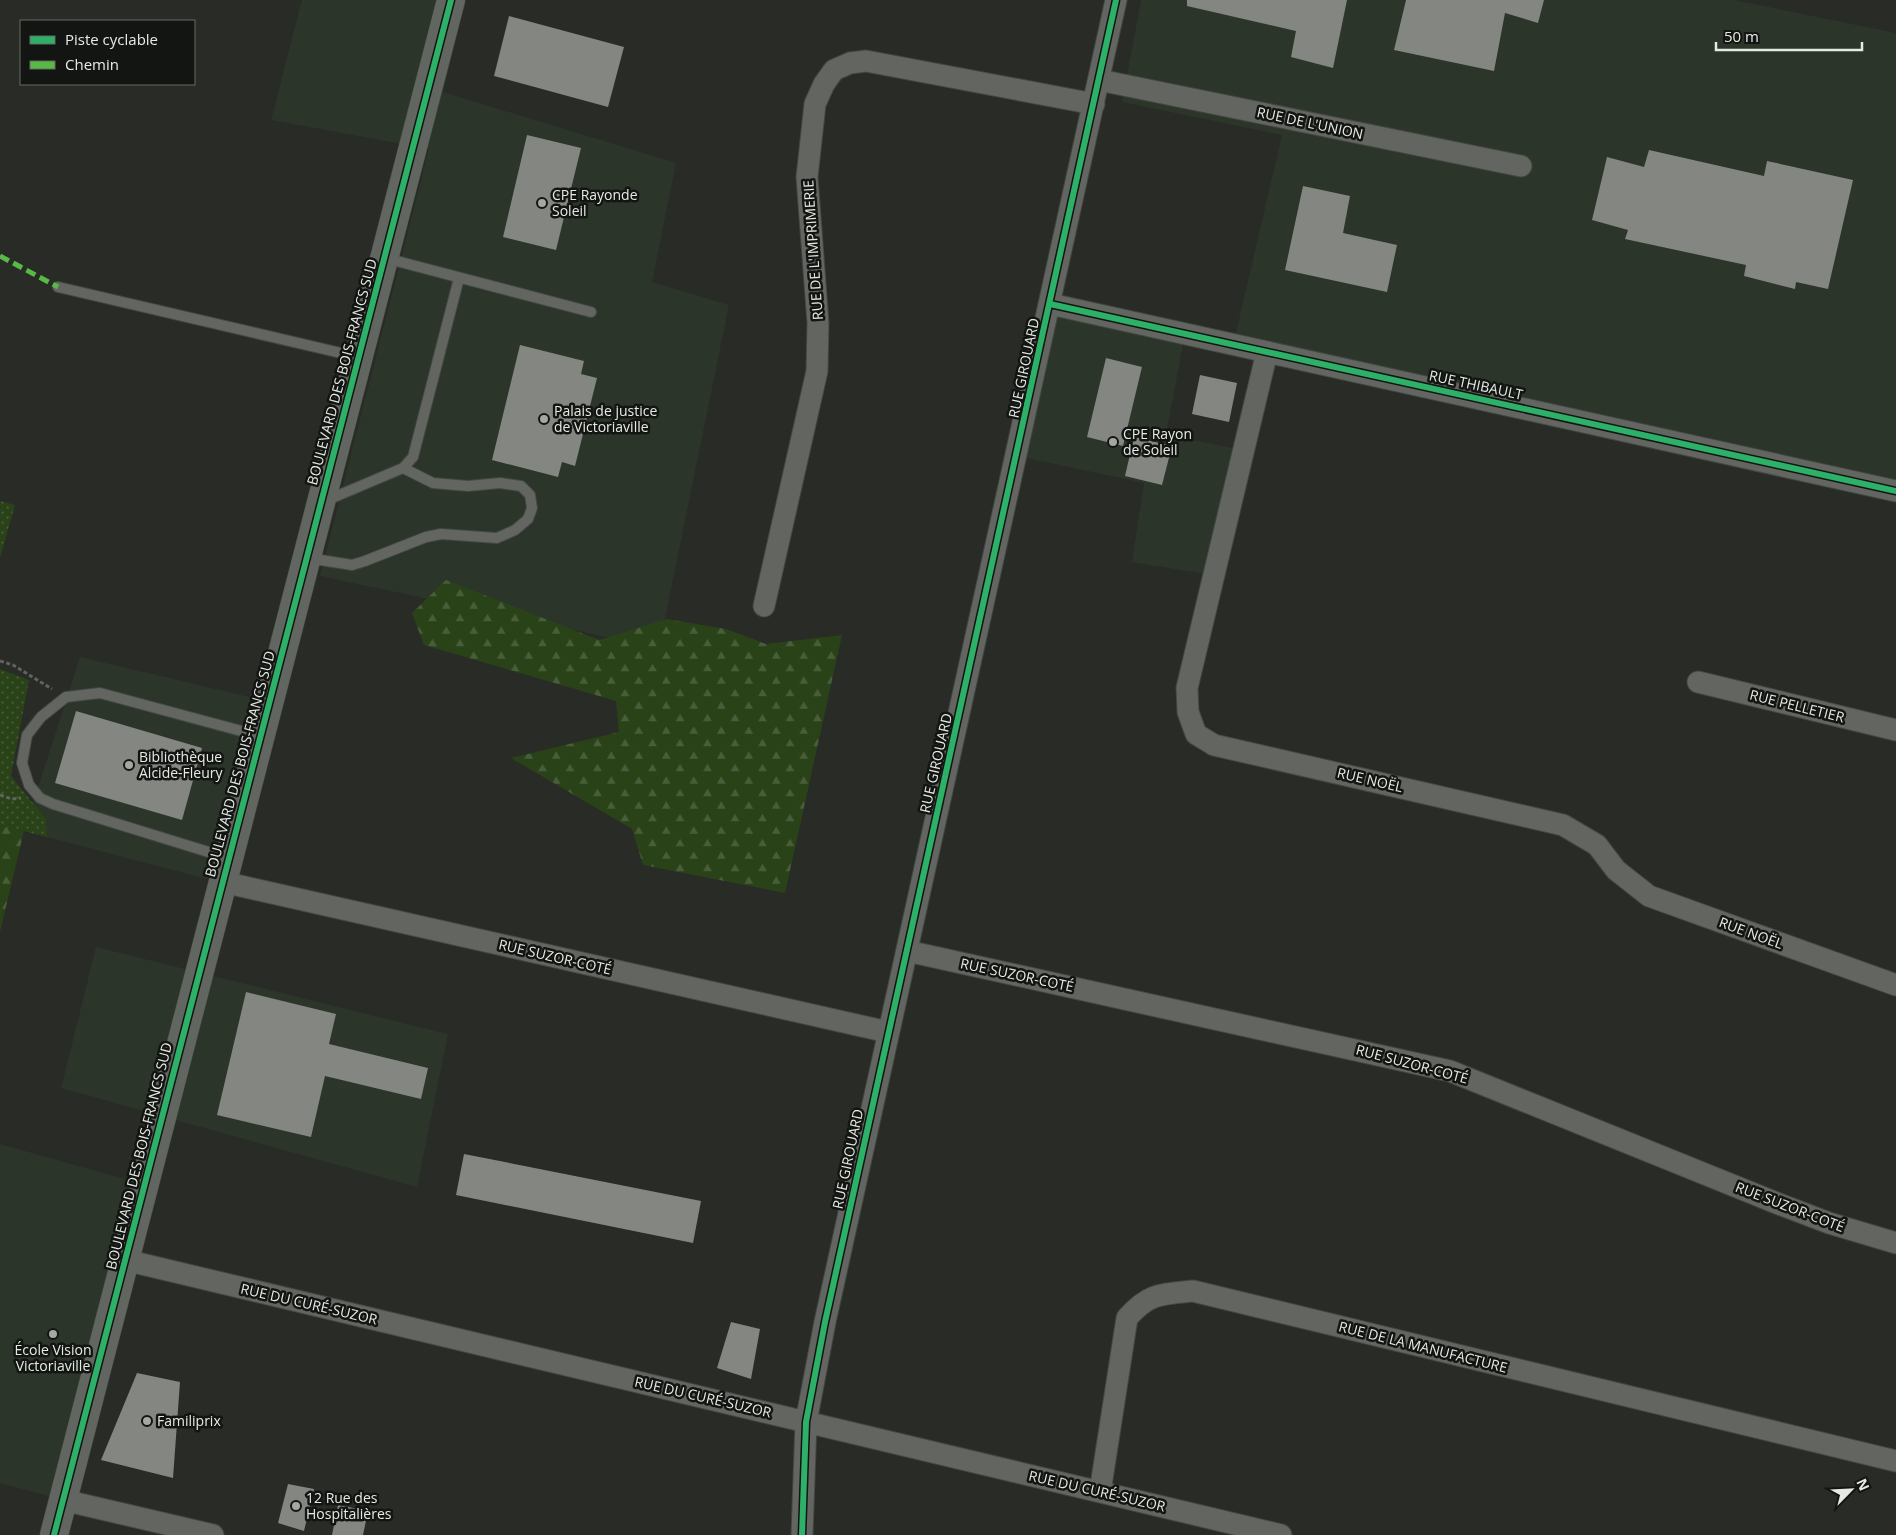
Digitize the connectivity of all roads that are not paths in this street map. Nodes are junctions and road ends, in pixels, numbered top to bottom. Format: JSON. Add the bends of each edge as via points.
{"nodes":[{"id":1,"x":451,"y":0,"type":"edge"},
{"id":2,"x":1116,"y":0,"type":"edge"},
{"id":3,"x":1098,"y":80,"type":"junction"},
{"id":4,"x":1094,"y":104,"type":"junction"},
{"id":5,"x":1521,"y":166,"type":"dead end"},
{"id":6,"x":384,"y":258,"type":"junction"},
{"id":7,"x":459,"y":278,"type":"junction"},
{"id":8,"x":58,"y":287,"type":"dead end"},
{"id":9,"x":1050,"y":304,"type":"junction"},
{"id":10,"x":592,"y":312,"type":"dead end"},
{"id":11,"x":1266,"y":352,"type":"junction"},
{"id":12,"x":359,"y":357,"type":"junction"},
{"id":13,"x":403,"y":468,"type":"junction"},
{"id":14,"x":1896,"y":491,"type":"edge"},
{"id":15,"x":321,"y":502,"type":"junction"},
{"id":16,"x":306,"y":558,"type":"junction"},
{"id":17,"x":764,"y":606,"type":"dead end"},
{"id":18,"x":1698,"y":682,"type":"dead end"},
{"id":19,"x":1896,"y":730,"type":"edge"},
{"id":20,"x":261,"y":736,"type":"junction"},
{"id":21,"x":226,"y":870,"type":"junction"},
{"id":22,"x":907,"y":951,"type":"junction"},
{"id":23,"x":1896,"y":984,"type":"edge"},
{"id":24,"x":888,"y":1032,"type":"junction"},
{"id":25,"x":1896,"y":1243,"type":"edge"},
{"id":26,"x":125,"y":1260,"type":"junction"},
{"id":27,"x":806,"y":1422,"type":"junction"},
{"id":28,"x":1896,"y":1461,"type":"edge"},
{"id":29,"x":1100,"y":1492,"type":"junction"},
{"id":30,"x":63,"y":1500,"type":"junction"},
{"id":31,"x":54,"y":1535,"type":"edge"},
{"id":32,"x":213,"y":1535,"type":"edge"},
{"id":33,"x":802,"y":1535,"type":"edge"},
{"id":34,"x":1281,"y":1535,"type":"edge"}],
"edges":[{"from":1,"to":6,"type":"street","name":"BOULEVARD DES BOIS-FRANCS SUD"},
{"from":2,"to":3,"type":"street","name":"RUE GIROUARD"},
{"from":3,"to":4,"type":"street","name":"RUE GIROUARD"},
{"from":3,"to":5,"type":"street","name":"RUE DE L'UNION"},
{"from":4,"to":9,"type":"street","name":"RUE GIROUARD"},
{"from":4,"to":17,"type":"street","name":"RUE DE L'IMPRIMERIE","via":[[866,61],[834,70],[824,84],[815,104],[807,176],[818,323],[817,371]]},
{"from":6,"to":7,"type":"lane"},
{"from":6,"to":12,"type":"street","name":"BOULEVARD DES BOIS-FRANCS SUD"},
{"from":7,"to":10,"type":"lane"},
{"from":7,"to":13,"type":"lane","via":[[413,457]]},
{"from":8,"to":12,"type":"lane"},
{"from":9,"to":11,"type":"street","name":"RUE THIBAULT"},
{"from":9,"to":22,"type":"street","name":"RUE GIROUARD"},
{"from":11,"to":14,"type":"street","name":"RUE THIBAULT"},
{"from":11,"to":23,"type":"street","name":"RUE NOËL","via":[[1187,688],[1188,712],[1196,734],[1214,745],[1563,824],[1597,845],[1616,870],[1649,896]]},
{"from":12,"to":15,"type":"street","name":"BOULEVARD DES BOIS-FRANCS SUD"},
{"from":13,"to":15,"type":"lane"},
{"from":13,"to":16,"type":"lane","via":[[433,483],[521,486],[530,495],[532,508],[528,520],[497,538],[441,534],[365,562],[352,564]]},
{"from":15,"to":16,"type":"street","name":"BOULEVARD DES BOIS-FRANCS SUD"},
{"from":16,"to":20,"type":"street","name":"BOULEVARD DES BOIS-FRANCS SUD"},
{"from":18,"to":19,"type":"street","name":"RUE PELLETIER"},
{"from":20,"to":21,"type":"street","name":"BOULEVARD DES BOIS-FRANCS SUD"},
{"from":20,"to":21,"type":"lane","via":[[100,693],[66,698],[41,717],[27,735],[22,763],[29,785],[40,798]]},
{"from":21,"to":24,"type":"street","name":"RUE SUZOR-COTÉ"},
{"from":21,"to":26,"type":"street","name":"BOULEVARD DES BOIS-FRANCS SUD"},
{"from":22,"to":24,"type":"street","name":"RUE GIROUARD"},
{"from":22,"to":25,"type":"street","name":"RUE SUZOR-COTÉ","via":[[1450,1071],[1779,1204]]},
{"from":24,"to":27,"type":"street","name":"RUE GIROUARD"},
{"from":26,"to":27,"type":"street","name":"RUE DU CURÉ-SUZOR"},
{"from":26,"to":30,"type":"street","name":"BOULEVARD DES BOIS-FRANCS SUD"},
{"from":27,"to":29,"type":"street","name":"RUE DU CURÉ-SUZOR"},
{"from":27,"to":33,"type":"street","name":"RUE GIROUARD"},
{"from":28,"to":29,"type":"street","name":"RUE DE LA MANUFACTURE","via":[[1193,1291],[1159,1294],[1127,1318]]},
{"from":29,"to":34,"type":"street","name":"RUE DU CURÉ-SUZOR"},
{"from":30,"to":31,"type":"street","name":"BOULEVARD DES BOIS-FRANCS SUD"},
{"from":30,"to":32,"type":"street"}]}
